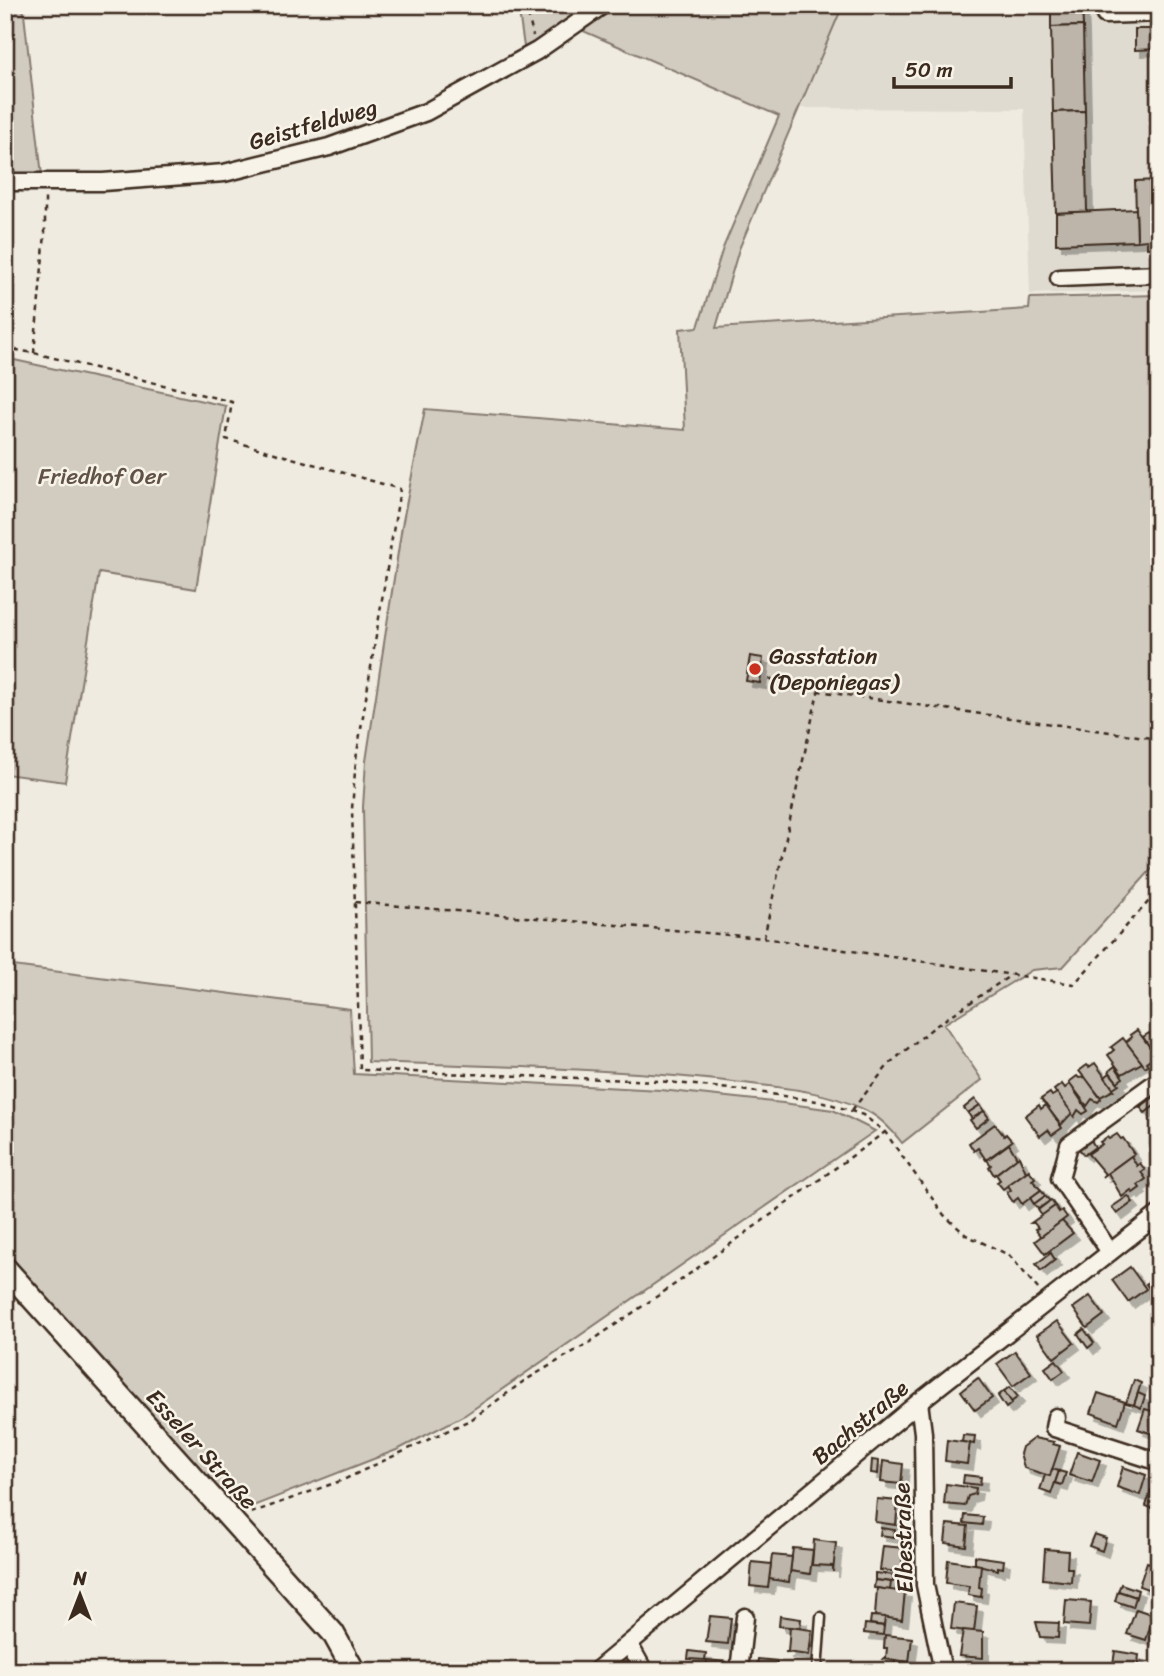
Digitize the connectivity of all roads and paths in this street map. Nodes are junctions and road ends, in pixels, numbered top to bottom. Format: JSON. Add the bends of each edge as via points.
{"nodes":[{"id":1,"x":526,"y":5,"type":"edge"},
{"id":2,"x":603,"y":5,"type":"edge"},
{"id":3,"x":1159,"y":13,"type":"edge"},
{"id":4,"x":1105,"y":15,"type":"dead end"},
{"id":5,"x":537,"y":51,"type":"junction"},
{"id":6,"x":5,"y":182,"type":"edge"},
{"id":7,"x":45,"y":182,"type":"junction"},
{"id":8,"x":1159,"y":274,"type":"edge"},
{"id":9,"x":1059,"y":278,"type":"dead end"},
{"id":10,"x":5,"y":348,"type":"edge"},
{"id":11,"x":34,"y":353,"type":"junction"},
{"id":12,"x":769,"y":678,"type":"dead end"},
{"id":13,"x":818,"y":691,"type":"junction"},
{"id":14,"x":1159,"y":739,"type":"edge"},
{"id":15,"x":1159,"y":890,"type":"edge"},
{"id":16,"x":355,"y":902,"type":"junction"},
{"id":17,"x":764,"y":938,"type":"junction"},
{"id":18,"x":1011,"y":975,"type":"junction"},
{"id":19,"x":1159,"y":1080,"type":"edge"},
{"id":20,"x":851,"y":1111,"type":"junction"},
{"id":21,"x":885,"y":1132,"type":"junction"},
{"id":22,"x":1159,"y":1214,"type":"edge"},
{"id":23,"x":1110,"y":1252,"type":"junction"},
{"id":24,"x":5,"y":1268,"type":"edge"},
{"id":25,"x":1048,"y":1300,"type":"junction"},
{"id":26,"x":919,"y":1402,"type":"junction"},
{"id":27,"x":1056,"y":1418,"type":"dead end"},
{"id":28,"x":1159,"y":1462,"type":"edge"},
{"id":29,"x":232,"y":1521,"type":"junction"},
{"id":30,"x":745,"y":1617,"type":"dead end"},
{"id":31,"x":821,"y":1618,"type":"dead end"},
{"id":32,"x":629,"y":1644,"type":"junction"},
{"id":33,"x":354,"y":1671,"type":"edge"},
{"id":34,"x":596,"y":1671,"type":"edge"},
{"id":35,"x":644,"y":1671,"type":"edge"},
{"id":36,"x":739,"y":1671,"type":"edge"},
{"id":37,"x":817,"y":1671,"type":"edge"},
{"id":38,"x":943,"y":1671,"type":"edge"}],
"edges":[{"from":1,"to":5,"type":"path"},
{"from":2,"to":5,"type":"street","name":"Geistfeldweg"},
{"from":3,"to":4,"type":"street"},
{"from":5,"to":7,"type":"street","name":"Geistfeldweg","via":[[426,112],[329,148],[224,173]]},
{"from":6,"to":7,"type":"street","name":"Geistfeldweg"},
{"from":7,"to":11,"type":"path"},
{"from":8,"to":9,"type":"street"},
{"from":10,"to":11,"type":"path"},
{"from":11,"to":16,"type":"path","via":[[232,402],[226,439],[400,489],[356,758],[352,809]]},
{"from":12,"to":13,"type":"path"},
{"from":13,"to":14,"type":"path"},
{"from":13,"to":17,"type":"path"},
{"from":15,"to":18,"type":"path","via":[[1074,984]]},
{"from":16,"to":17,"type":"path"},
{"from":16,"to":20,"type":"path","via":[[360,1070],[659,1082],[824,1102]]},
{"from":17,"to":18,"type":"path"},
{"from":18,"to":20,"type":"path","via":[[890,1063]]},
{"from":19,"to":23,"type":"street","via":[[1069,1145],[1060,1178]]},
{"from":20,"to":21,"type":"path"},
{"from":21,"to":25,"type":"path","via":[[944,1214],[966,1235],[1009,1255]]},
{"from":21,"to":29,"type":"path","via":[[681,1280],[472,1419],[344,1480]]},
{"from":22,"to":23,"type":"street","name":"Bachstraße"},
{"from":23,"to":25,"type":"street","name":"Bachstraße"},
{"from":24,"to":29,"type":"main road","name":"Esseler Straße"},
{"from":25,"to":26,"type":"street","name":"Bachstraße"},
{"from":26,"to":32,"type":"street","name":"Bachstraße"},
{"from":26,"to":38,"type":"street","name":"Elbestraße","via":[[925,1585]]},
{"from":27,"to":28,"type":"street","via":[[1054,1428]]},
{"from":29,"to":33,"type":"main road","name":"Esseler Straße","via":[[333,1633]]},
{"from":30,"to":36,"type":"street"},
{"from":31,"to":37,"type":"lane"},
{"from":32,"to":34,"type":"street","name":"Bachstraße"},
{"from":32,"to":35,"type":"street"}]}
